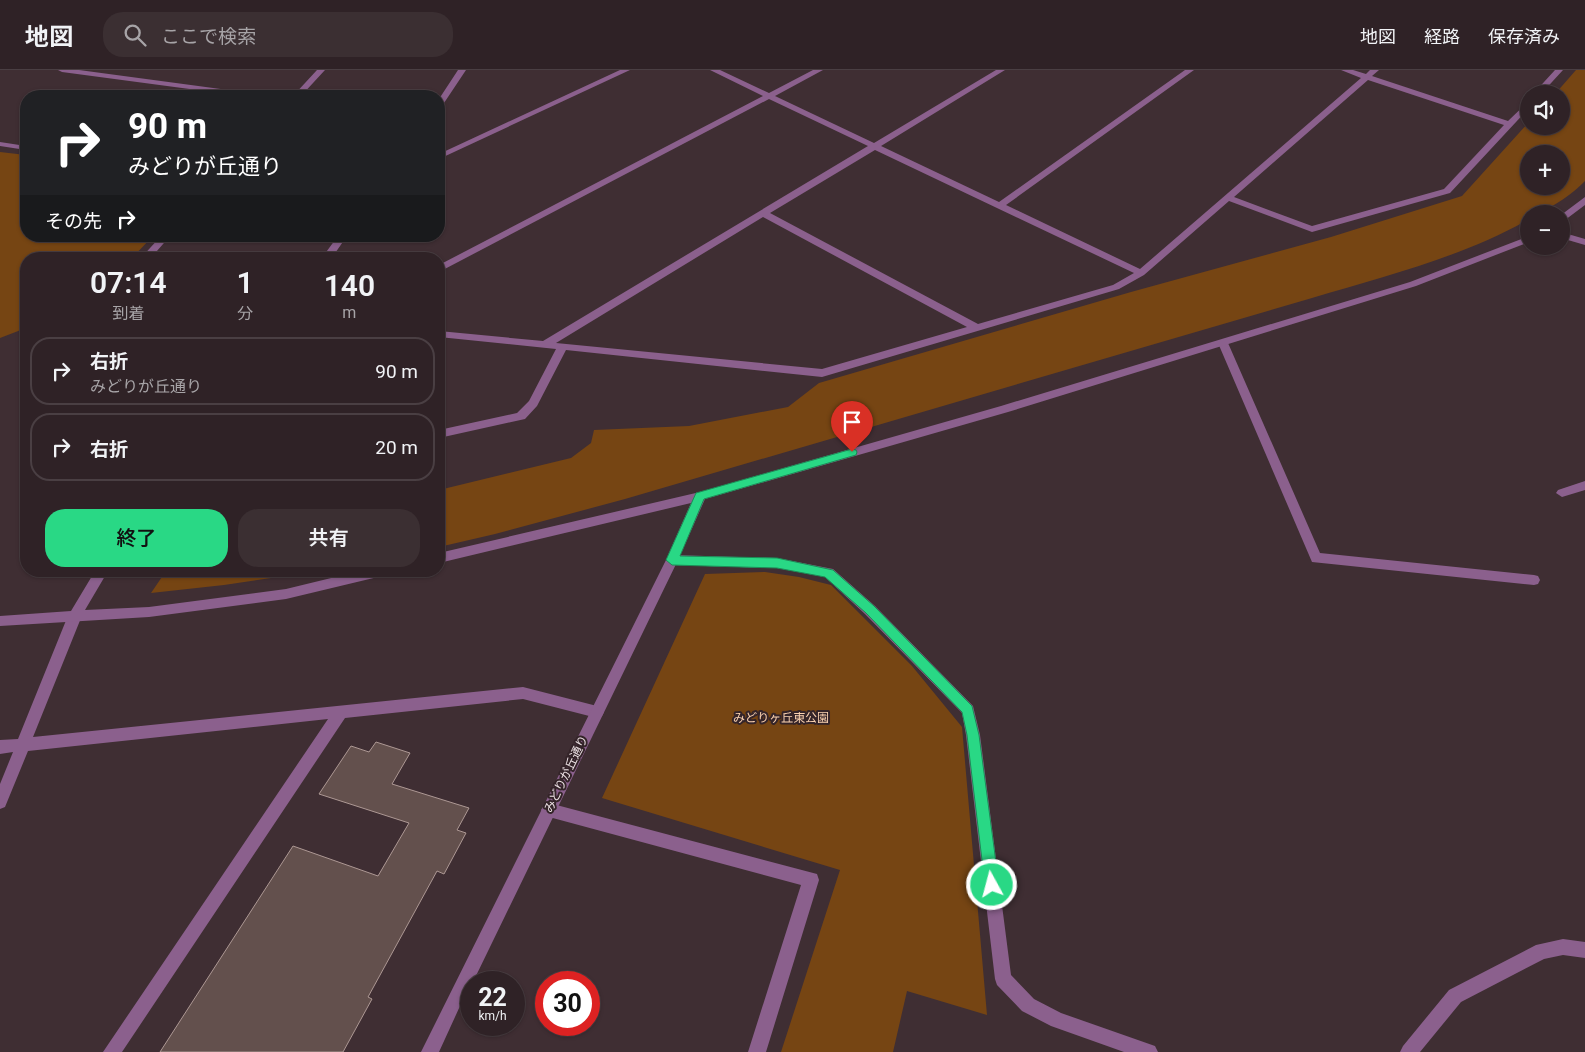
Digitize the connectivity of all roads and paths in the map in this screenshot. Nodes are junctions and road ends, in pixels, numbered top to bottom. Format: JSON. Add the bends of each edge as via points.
{"nodes":[{"id":1,"x":62,"y":70,"type":"edge"},
{"id":2,"x":321,"y":70,"type":"edge"},
{"id":3,"x":462,"y":70,"type":"edge"},
{"id":4,"x":626,"y":70,"type":"edge"},
{"id":5,"x":714,"y":70,"type":"edge"},
{"id":6,"x":819,"y":70,"type":"edge"},
{"id":7,"x":1001,"y":70,"type":"edge"},
{"id":8,"x":1190,"y":70,"type":"edge"},
{"id":9,"x":1345,"y":70,"type":"edge"},
{"id":10,"x":1375,"y":70,"type":"edge"},
{"id":11,"x":1559,"y":70,"type":"edge"},
{"id":12,"x":1366,"y":77,"type":"junction"},
{"id":13,"x":1545,"y":85,"type":"edge"},
{"id":14,"x":213,"y":90,"type":"edge"},
{"id":15,"x":303,"y":90,"type":"edge"},
{"id":16,"x":445,"y":95,"type":"edge"},
{"id":17,"x":770,"y":96,"type":"junction"},
{"id":18,"x":1520,"y":113,"type":"edge"},
{"id":19,"x":1510,"y":124,"type":"junction"},
{"id":20,"x":0,"y":144,"type":"edge"},
{"id":21,"x":874,"y":145,"type":"junction"},
{"id":22,"x":20,"y":147,"type":"edge"},
{"id":23,"x":445,"y":154,"type":"edge"},
{"id":24,"x":1229,"y":198,"type":"junction"},
{"id":25,"x":1585,"y":200,"type":"edge"},
{"id":26,"x":1000,"y":206,"type":"junction"},
{"id":27,"x":1570,"y":212,"type":"edge"},
{"id":28,"x":762,"y":213,"type":"junction"},
{"id":29,"x":1570,"y":238,"type":"edge"},
{"id":30,"x":161,"y":242,"type":"edge"},
{"id":31,"x":1520,"y":242,"type":"edge"},
{"id":32,"x":1585,"y":242,"type":"edge"},
{"id":33,"x":151,"y":252,"type":"edge"},
{"id":34,"x":445,"y":266,"type":"edge"},
{"id":35,"x":1141,"y":273,"type":"junction"},
{"id":36,"x":975,"y":327,"type":"junction"},
{"id":37,"x":445,"y":335,"type":"edge"},
{"id":38,"x":1223,"y":343,"type":"junction"},
{"id":39,"x":543,"y":346,"type":"junction"},
{"id":40,"x":562,"y":348,"type":"junction"},
{"id":41,"x":445,"y":433,"type":"edge"},
{"id":42,"x":1585,"y":485,"type":"edge"},
{"id":43,"x":1562,"y":493,"type":"dead end"},
{"id":44,"x":700,"y":496,"type":"junction"},
{"id":45,"x":445,"y":557,"type":"edge"},
{"id":46,"x":672,"y":560,"type":"junction"},
{"id":47,"x":98,"y":577,"type":"edge"},
{"id":48,"x":357,"y":577,"type":"edge"},
{"id":49,"x":1534,"y":580,"type":"dead end"},
{"id":50,"x":74,"y":618,"type":"junction"},
{"id":51,"x":0,"y":621,"type":"edge"},
{"id":52,"x":342,"y":712,"type":"junction"},
{"id":53,"x":597,"y":712,"type":"junction"},
{"id":54,"x":23,"y":745,"type":"junction"},
{"id":55,"x":0,"y":747,"type":"edge"},
{"id":56,"x":0,"y":802,"type":"edge"},
{"id":57,"x":549,"y":810,"type":"junction"},
{"id":58,"x":1585,"y":950,"type":"edge"},
{"id":59,"x":112,"y":1052,"type":"edge"},
{"id":60,"x":430,"y":1052,"type":"edge"},
{"id":61,"x":757,"y":1052,"type":"edge"},
{"id":62,"x":1148,"y":1052,"type":"edge"},
{"id":63,"x":1409,"y":1052,"type":"edge"}],
"edges":[{"from":1,"to":14,"type":"street"},
{"from":2,"to":15,"type":"street"},
{"from":3,"to":16,"type":"street"},
{"from":4,"to":23,"type":"street"},
{"from":5,"to":17,"type":"street"},
{"from":6,"to":17,"type":"street"},
{"from":7,"to":21,"type":"street"},
{"from":8,"to":26,"type":"street"},
{"from":9,"to":12,"type":"street"},
{"from":10,"to":12,"type":"street"},
{"from":11,"to":13,"type":"street"},
{"from":12,"to":19,"type":"street"},
{"from":12,"to":24,"type":"street"},
{"from":17,"to":21,"type":"street"},
{"from":17,"to":34,"type":"street"},
{"from":18,"to":19,"type":"street"},
{"from":19,"to":24,"type":"street","via":[[1447,191],[1312,229]]},
{"from":20,"to":22,"type":"street"},
{"from":21,"to":26,"type":"street"},
{"from":21,"to":28,"type":"street"},
{"from":24,"to":35,"type":"street"},
{"from":25,"to":27,"type":"street"},
{"from":26,"to":35,"type":"street"},
{"from":28,"to":36,"type":"street"},
{"from":28,"to":39,"type":"street"},
{"from":29,"to":32,"type":"street"},
{"from":30,"to":33,"type":"street"},
{"from":31,"to":38,"type":"street","via":[[1413,284]]},
{"from":35,"to":36,"type":"street","via":[[1116,287]]},
{"from":36,"to":40,"type":"street","via":[[822,373]]},
{"from":37,"to":39,"type":"street"},
{"from":38,"to":44,"type":"street"},
{"from":38,"to":49,"type":"street","via":[[1316,558]]},
{"from":39,"to":40,"type":"street"},
{"from":40,"to":41,"type":"street","via":[[533,403],[521,416]]},
{"from":42,"to":43,"type":"street"},
{"from":44,"to":45,"type":"street"},
{"from":44,"to":46,"type":"street","name":"みどりが丘通り"},
{"from":46,"to":53,"type":"street","name":"みどりが丘通り"},
{"from":46,"to":62,"type":"street","via":[[777,563],[829,573],[968,710],[1003,979],[1028,1005],[1057,1020]]},
{"from":47,"to":50,"type":"street"},
{"from":48,"to":50,"type":"street","via":[[286,594],[150,612]]},
{"from":50,"to":51,"type":"street"},
{"from":50,"to":54,"type":"street"},
{"from":52,"to":53,"type":"street","via":[[523,693]]},
{"from":52,"to":54,"type":"street"},
{"from":52,"to":59,"type":"street"},
{"from":53,"to":57,"type":"street","name":"みどりが丘通り"},
{"from":54,"to":55,"type":"street"},
{"from":54,"to":56,"type":"street"},
{"from":57,"to":60,"type":"street","name":"みどりが丘通り"},
{"from":57,"to":61,"type":"street","via":[[811,880]]},
{"from":58,"to":63,"type":"street","via":[[1563,947],[1542,951],[1455,996]]}]}
